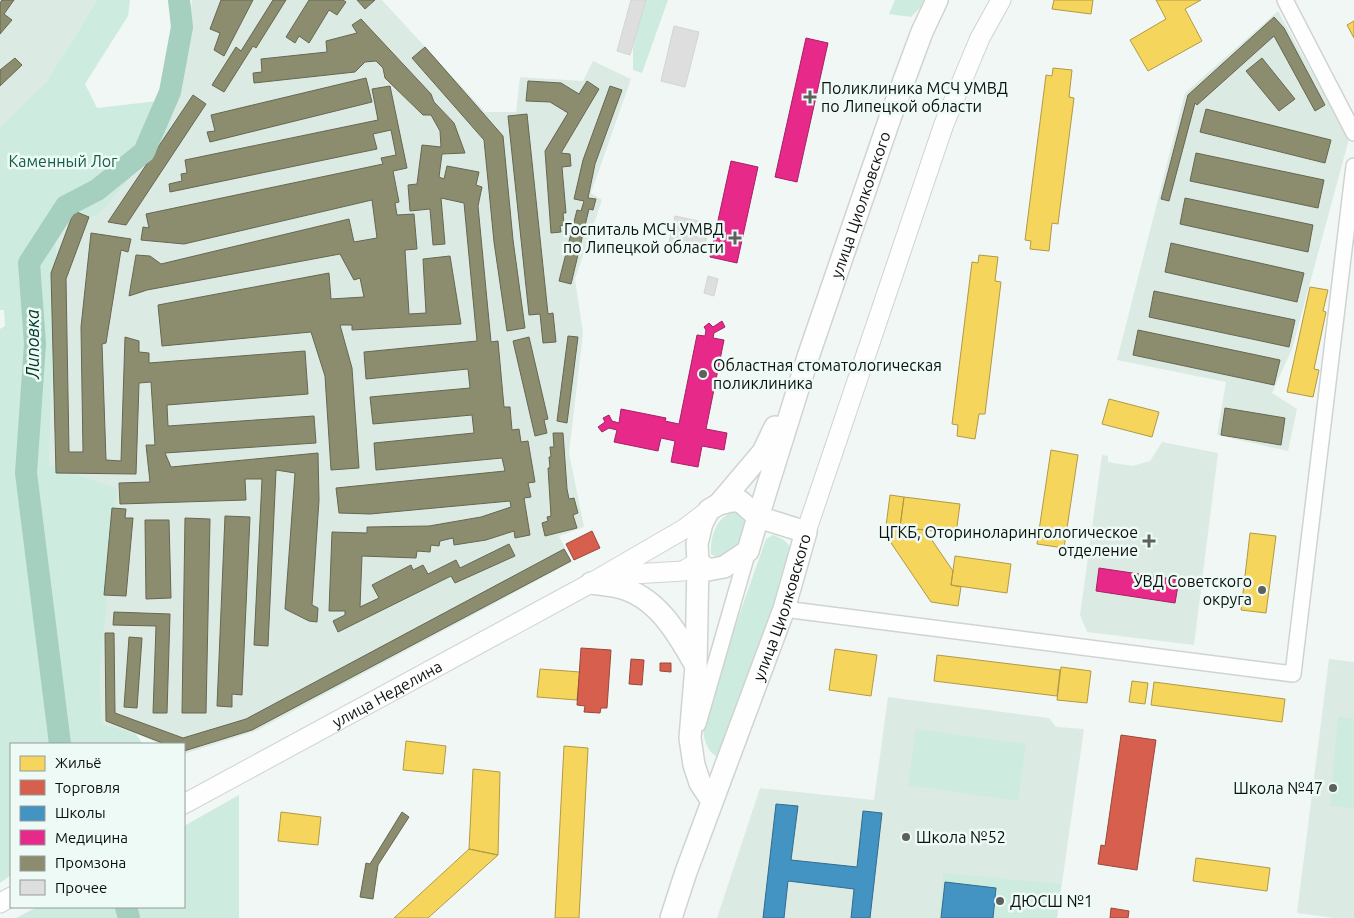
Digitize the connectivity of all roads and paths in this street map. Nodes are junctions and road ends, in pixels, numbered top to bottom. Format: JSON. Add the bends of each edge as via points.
{"nodes":[{"id":1,"x":937,"y":0,"type":"edge"},
{"id":2,"x":1001,"y":0,"type":"edge"},
{"id":3,"x":1285,"y":0,"type":"edge"},
{"id":4,"x":1354,"y":133,"type":"edge"},
{"id":5,"x":1354,"y":166,"type":"edge"},
{"id":6,"x":808,"y":357,"type":"junction"},
{"id":7,"x":714,"y":507,"type":"junction"},
{"id":8,"x":758,"y":517,"type":"junction"},
{"id":9,"x":806,"y":532,"type":"junction"},
{"id":10,"x":748,"y":551,"type":"junction"},
{"id":11,"x":698,"y":562,"type":"junction"},
{"id":12,"x":591,"y":583,"type":"junction"},
{"id":13,"x":784,"y":609,"type":"junction"},
{"id":14,"x":696,"y":666,"type":"junction"},
{"id":15,"x":691,"y":747,"type":"junction"},
{"id":16,"x":712,"y":802,"type":"junction"},
{"id":17,"x":185,"y":803,"type":"edge"},
{"id":18,"x":671,"y":918,"type":"edge"}],
"edges":[{"from":1,"to":6,"type":"main road","name":"улица Циолковского","via":[[890,118]]},
{"from":2,"to":9,"type":"street","via":[[980,38],[944,124]]},
{"from":3,"to":4,"type":"street"},
{"from":5,"to":13,"type":"street","via":[[1293,674]]},
{"from":6,"to":7,"type":"main road","name":"улица Циолковского","via":[[763,452]]},
{"from":6,"to":8,"type":"main road","name":"улица Циолковского"},
{"from":7,"to":8,"type":"main road","via":[[740,501]]},
{"from":7,"to":11,"type":"main road","via":[[702,523],[696,544]]},
{"from":7,"to":12,"type":"street","name":"улица Неделина","via":[[684,529]]},
{"from":8,"to":9,"type":"main road","name":"улица Циолковского"},
{"from":8,"to":10,"type":"main road"},
{"from":9,"to":13,"type":"main road","name":"улица Циолковского"},
{"from":10,"to":11,"type":"main road","via":[[724,567],[708,570]]},
{"from":10,"to":15,"type":"street"},
{"from":11,"to":12,"type":"street","name":"улица Неделина","via":[[684,571],[633,574]]},
{"from":11,"to":14,"type":"main road"},
{"from":12,"to":14,"type":"main road","via":[[619,587],[651,604],[672,626]]},
{"from":12,"to":17,"type":"street","name":"улица Неделина"},
{"from":13,"to":16,"type":"main road","name":"улица Циолковского"},
{"from":14,"to":15,"type":"main road"},
{"from":15,"to":16,"type":"main road","via":[[700,783]]},
{"from":16,"to":18,"type":"main road","name":"улица Циолковского"}]}
